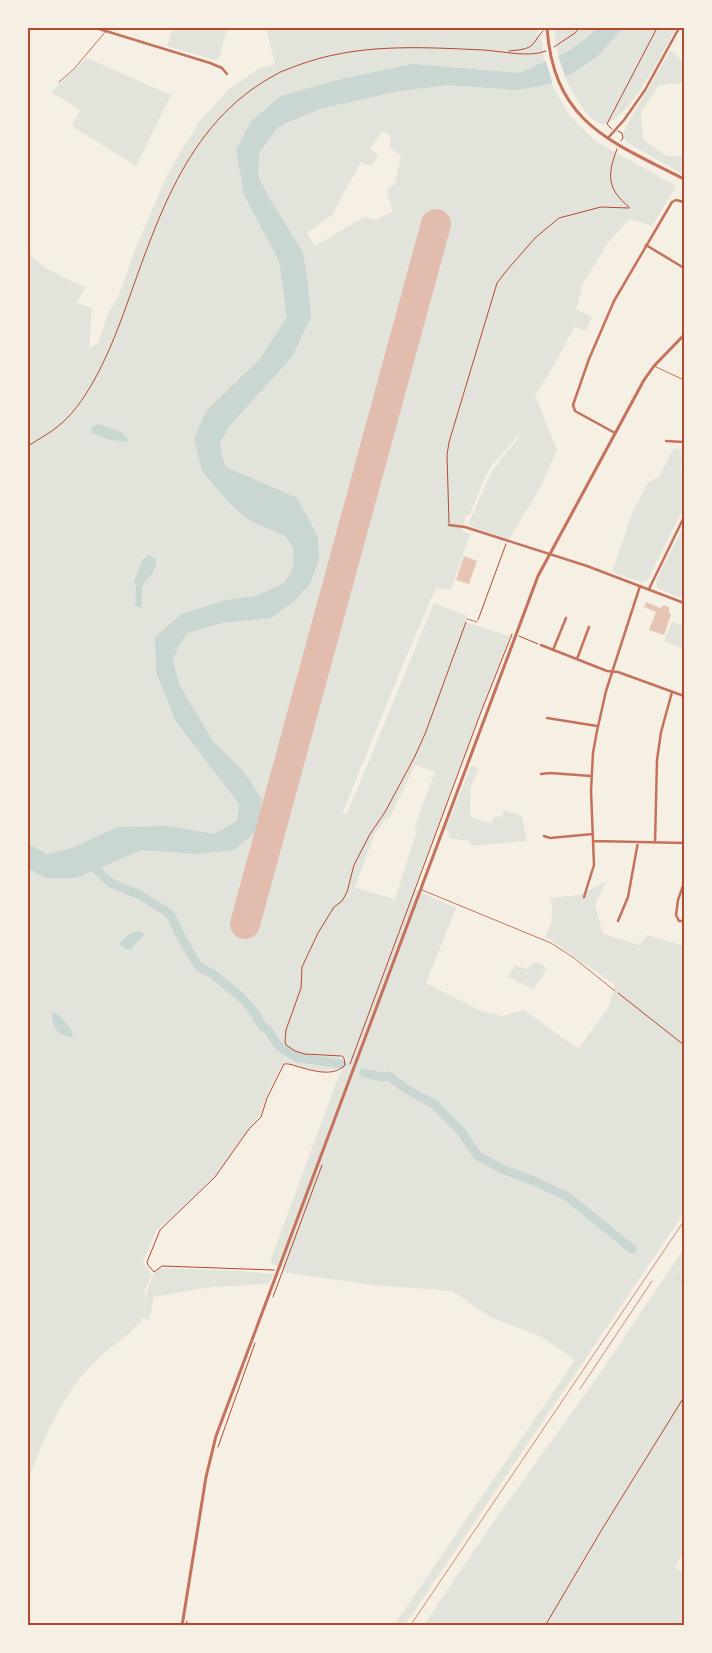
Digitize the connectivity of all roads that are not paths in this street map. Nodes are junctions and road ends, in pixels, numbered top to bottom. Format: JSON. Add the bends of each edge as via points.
{"nodes":[{"id":1,"x":96,"y":28,"type":"edge"},
{"id":2,"x":112,"y":28,"type":"edge"},
{"id":3,"x":679,"y":28,"type":"edge"},
{"id":4,"x":547,"y":29,"type":"edge"},
{"id":5,"x":684,"y":30,"type":"edge"},
{"id":6,"x":108,"y":31,"type":"junction"},
{"id":7,"x":228,"y":74,"type":"dead end"},
{"id":8,"x":60,"y":82,"type":"dead end"},
{"id":9,"x":608,"y":138,"type":"junction"},
{"id":10,"x":684,"y":180,"type":"edge"},
{"id":11,"x":684,"y":202,"type":"edge"},
{"id":12,"x":646,"y":245,"type":"junction"},
{"id":13,"x":684,"y":268,"type":"edge"},
{"id":14,"x":684,"y":335,"type":"edge"},
{"id":15,"x":654,"y":366,"type":"junction"},
{"id":16,"x":684,"y":380,"type":"edge"},
{"id":17,"x":615,"y":433,"type":"junction"},
{"id":18,"x":666,"y":441,"type":"dead end"},
{"id":19,"x":684,"y":442,"type":"edge"},
{"id":20,"x":684,"y":517,"type":"edge"},
{"id":21,"x":449,"y":525,"type":"road end"},
{"id":22,"x":549,"y":554,"type":"junction"},
{"id":23,"x":640,"y":586,"type":"junction"},
{"id":24,"x":649,"y":589,"type":"junction"},
{"id":25,"x":684,"y":603,"type":"edge"},
{"id":26,"x":566,"y":618,"type":"dead end"},
{"id":27,"x":467,"y":619,"type":"road end"},
{"id":28,"x":477,"y":622,"type":"road end"},
{"id":29,"x":589,"y":627,"type":"dead end"},
{"id":30,"x":541,"y":645,"type":"road end"},
{"id":31,"x":553,"y":650,"type":"junction"},
{"id":32,"x":577,"y":659,"type":"junction"},
{"id":33,"x":613,"y":672,"type":"junction"},
{"id":34,"x":672,"y":692,"type":"junction"},
{"id":35,"x":684,"y":696,"type":"edge"},
{"id":36,"x":547,"y":718,"type":"dead end"},
{"id":37,"x":598,"y":726,"type":"junction"},
{"id":38,"x":541,"y":774,"type":"dead end"},
{"id":39,"x":592,"y":776,"type":"junction"},
{"id":40,"x":593,"y":834,"type":"junction"},
{"id":41,"x":544,"y":836,"type":"dead end"},
{"id":42,"x":593,"y":840,"type":"junction"},
{"id":43,"x":638,"y":842,"type":"junction"},
{"id":44,"x":655,"y":842,"type":"junction"},
{"id":45,"x":684,"y":843,"type":"edge"},
{"id":46,"x":684,"y":883,"type":"edge"},
{"id":47,"x":418,"y":889,"type":"junction"},
{"id":48,"x":584,"y":897,"type":"dead end"},
{"id":49,"x":618,"y":921,"type":"dead end"},
{"id":50,"x":684,"y":921,"type":"edge"},
{"id":51,"x":615,"y":991,"type":"road end"},
{"id":52,"x":182,"y":1626,"type":"edge"}],
"edges":[{"from":1,"to":6,"type":"street"},
{"from":2,"to":6,"type":"street"},
{"from":3,"to":5,"type":"street"},
{"from":3,"to":9,"type":"street","via":[[645,90]]},
{"from":4,"to":9,"type":"street","via":[[557,76],[570,102],[581,117]]},
{"from":6,"to":7,"type":"street","via":[[210,63]]},
{"from":6,"to":8,"type":"lane"},
{"from":9,"to":10,"type":"street"},
{"from":11,"to":12,"type":"street","via":[[672,202]]},
{"from":12,"to":13,"type":"street"},
{"from":12,"to":17,"type":"street","via":[[601,329],[573,408]]},
{"from":14,"to":15,"type":"street"},
{"from":15,"to":16,"type":"lane"},
{"from":15,"to":17,"type":"street"},
{"from":17,"to":22,"type":"street"},
{"from":18,"to":19,"type":"street"},
{"from":20,"to":24,"type":"street"},
{"from":21,"to":22,"type":"street","via":[[465,527]]},
{"from":22,"to":23,"type":"street"},
{"from":22,"to":47,"type":"street","via":[[514,634]]},
{"from":23,"to":24,"type":"street"},
{"from":23,"to":33,"type":"street"},
{"from":24,"to":25,"type":"street"},
{"from":26,"to":31,"type":"street"},
{"from":27,"to":28,"type":"lane"},
{"from":29,"to":32,"type":"street"},
{"from":30,"to":31,"type":"street"},
{"from":31,"to":32,"type":"street"},
{"from":32,"to":33,"type":"street"},
{"from":33,"to":34,"type":"street"},
{"from":33,"to":37,"type":"street"},
{"from":34,"to":35,"type":"street"},
{"from":34,"to":44,"type":"street","via":[[657,760]]},
{"from":36,"to":37,"type":"street"},
{"from":37,"to":39,"type":"street"},
{"from":38,"to":39,"type":"street"},
{"from":39,"to":40,"type":"street"},
{"from":40,"to":41,"type":"street"},
{"from":40,"to":42,"type":"street"},
{"from":42,"to":43,"type":"street"},
{"from":42,"to":48,"type":"street","via":[[594,865]]},
{"from":43,"to":44,"type":"street"},
{"from":43,"to":49,"type":"street","via":[[628,896]]},
{"from":44,"to":45,"type":"street"},
{"from":46,"to":50,"type":"street","via":[[676,915],[679,921]]},
{"from":47,"to":51,"type":"lane","via":[[551,943]]},
{"from":47,"to":52,"type":"street","via":[[210,1457]]}]}
